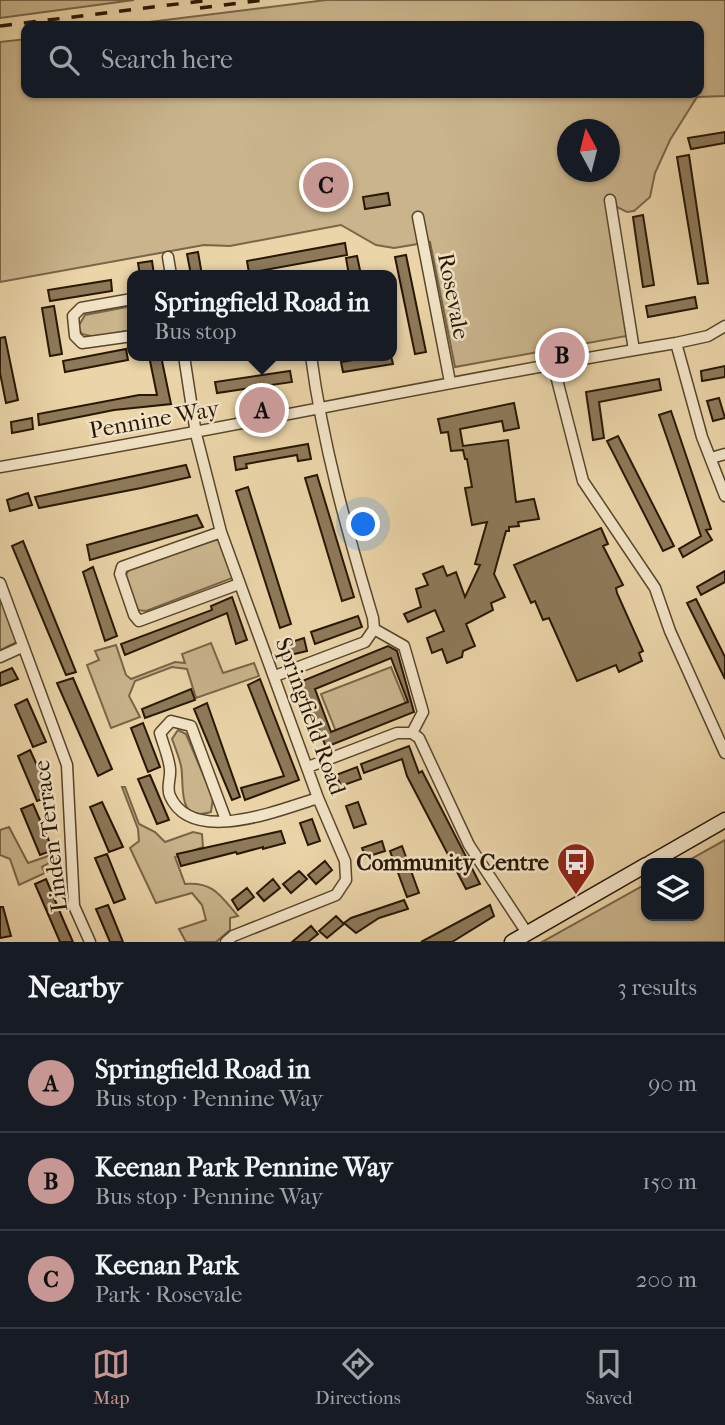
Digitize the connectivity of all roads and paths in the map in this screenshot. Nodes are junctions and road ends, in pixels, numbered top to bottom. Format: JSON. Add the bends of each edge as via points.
{"nodes":[{"id":1,"x":610,"y":200,"type":"dead end"},
{"id":2,"x":418,"y":217,"type":"dead end"},
{"id":3,"x":168,"y":257,"type":"dead end"},
{"id":4,"x":170,"y":270,"type":"edge"},
{"id":5,"x":127,"y":300,"type":"edge"},
{"id":6,"x":725,"y":326,"type":"edge"},
{"id":7,"x":127,"y":337,"type":"edge"},
{"id":8,"x":676,"y":343,"type":"junction"},
{"id":9,"x":634,"y":350,"type":"junction"},
{"id":10,"x":185,"y":361,"type":"edge"},
{"id":11,"x":312,"y":361,"type":"edge"},
{"id":12,"x":553,"y":364,"type":"junction"},
{"id":13,"x":450,"y":382,"type":"junction"},
{"id":14,"x":318,"y":407,"type":"junction"},
{"id":15,"x":196,"y":434,"type":"junction"},
{"id":16,"x":725,"y":454,"type":"edge"},
{"id":17,"x":711,"y":458,"type":"junction"},
{"id":18,"x":0,"y":467,"type":"edge"},
{"id":19,"x":725,"y":496,"type":"edge"},
{"id":20,"x":221,"y":532,"type":"junction"},
{"id":21,"x":0,"y":583,"type":"edge"},
{"id":22,"x":239,"y":584,"type":"junction"},
{"id":23,"x":374,"y":629,"type":"junction"},
{"id":24,"x":22,"y":647,"type":"junction"},
{"id":25,"x":0,"y":657,"type":"edge"},
{"id":26,"x":275,"y":676,"type":"junction"},
{"id":27,"x":412,"y":733,"type":"junction"},
{"id":28,"x":725,"y":753,"type":"edge"},
{"id":29,"x":308,"y":767,"type":"junction"},
{"id":30,"x":318,"y":798,"type":"junction"},
{"id":31,"x":226,"y":820,"type":"junction"},
{"id":32,"x":725,"y":820,"type":"edge"},
{"id":33,"x":658,"y":858,"type":"edge"},
{"id":34,"x":641,"y":868,"type":"edge"},
{"id":35,"x":527,"y":933,"type":"junction"},
{"id":36,"x":90,"y":942,"type":"edge"},
{"id":37,"x":226,"y":942,"type":"edge"},
{"id":38,"x":512,"y":942,"type":"edge"}],
"edges":[{"from":1,"to":9,"type":"street"},
{"from":2,"to":13,"type":"street","name":"Rosevale"},
{"from":3,"to":4,"type":"street"},
{"from":5,"to":7,"type":"street","via":[[81,308],[73,316],[75,336],[82,343]]},
{"from":6,"to":8,"type":"street","name":"Pennine Way","via":[[708,336]]},
{"from":8,"to":9,"type":"street","name":"Pennine Way"},
{"from":8,"to":17,"type":"street"},
{"from":9,"to":12,"type":"street","name":"Pennine Way"},
{"from":10,"to":15,"type":"street","name":"Springfield Road"},
{"from":11,"to":14,"type":"street"},
{"from":12,"to":13,"type":"street","name":"Pennine Way"},
{"from":12,"to":28,"type":"street","via":[[583,481],[656,588]]},
{"from":13,"to":14,"type":"street","name":"Pennine Way"},
{"from":14,"to":15,"type":"street","name":"Pennine Way"},
{"from":14,"to":23,"type":"street"},
{"from":15,"to":18,"type":"street","name":"Pennine Way"},
{"from":15,"to":20,"type":"street","name":"Springfield Road"},
{"from":16,"to":17,"type":"street"},
{"from":17,"to":19,"type":"street"},
{"from":20,"to":22,"type":"street","name":"Springfield Road"},
{"from":20,"to":22,"type":"street","via":[[122,567],[120,574],[134,615],[139,621]]},
{"from":21,"to":24,"type":"street","name":"Linden Terrace"},
{"from":22,"to":26,"type":"street","name":"Springfield Road"},
{"from":23,"to":26,"type":"street","via":[[365,642]]},
{"from":23,"to":27,"type":"street","via":[[404,646],[424,712]]},
{"from":24,"to":25,"type":"street"},
{"from":24,"to":36,"type":"street","name":"Linden Terrace","via":[[67,765],[74,906]]},
{"from":26,"to":29,"type":"street","name":"Springfield Road"},
{"from":27,"to":29,"type":"street","via":[[397,733]]},
{"from":27,"to":35,"type":"street","via":[[419,738],[469,845]]},
{"from":29,"to":30,"type":"street","name":"Springfield Road"},
{"from":30,"to":31,"type":"street","via":[[251,819]]},
{"from":30,"to":37,"type":"street","name":"Springfield Road","via":[[345,861],[346,880],[336,895]]},
{"from":31,"to":31,"type":"street","via":[[205,823],[179,813],[168,793],[170,768],[160,733],[171,722],[191,726]]},
{"from":32,"to":33,"type":"street"},
{"from":34,"to":35,"type":"street"},
{"from":35,"to":38,"type":"street"}]}
